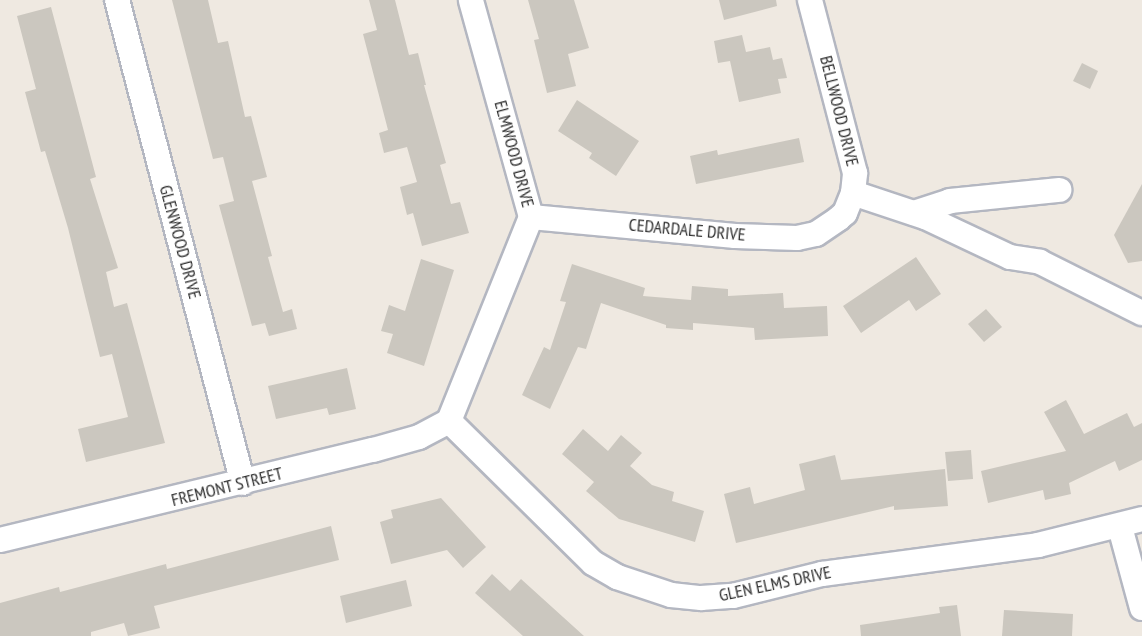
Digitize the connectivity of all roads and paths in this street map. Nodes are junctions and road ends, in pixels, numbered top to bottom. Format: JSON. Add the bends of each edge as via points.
{"nodes":[{"id":1,"x":117,"y":0,"type":"edge"},
{"id":2,"x":471,"y":0,"type":"edge"},
{"id":3,"x":810,"y":0,"type":"edge"},
{"id":4,"x":1059,"y":190,"type":"dead end"},
{"id":5,"x":853,"y":193,"type":"junction"},
{"id":6,"x":914,"y":213,"type":"junction"},
{"id":7,"x":531,"y":217,"type":"junction"},
{"id":8,"x":1142,"y":313,"type":"edge"},
{"id":9,"x":449,"y":421,"type":"junction"},
{"id":10,"x":243,"y":483,"type":"junction"},
{"id":11,"x":1131,"y":523,"type":"edge"},
{"id":12,"x":0,"y":540,"type":"edge"},
{"id":13,"x":1142,"y":608,"type":"edge"}],
"edges":[{"from":1,"to":10,"type":"street","name":"GLENWOOD DRIVE"},
{"from":2,"to":7,"type":"street","name":"ELMWOOD DRIVE"},
{"from":3,"to":5,"type":"street","name":"BELLWOOD DRIVE","via":[[855,173]]},
{"from":4,"to":6,"type":"street","via":[[950,201]]},
{"from":5,"to":6,"type":"street"},
{"from":5,"to":7,"type":"street","name":"CEDARDALE DRIVE","via":[[838,219],[816,234],[797,238]]},
{"from":6,"to":8,"type":"street","via":[[1010,257],[1040,262]]},
{"from":7,"to":9,"type":"street","name":"ELMWOOD DRIVE"},
{"from":9,"to":10,"type":"street","name":"FREMONT STREET","via":[[419,437]]},
{"from":9,"to":11,"type":"street","name":"GLEN ELMS DRIVE","via":[[593,563],[617,577],[671,595],[733,596],[822,573],[1038,545]]},
{"from":10,"to":12,"type":"street","name":"FREMONT STREET"},
{"from":11,"to":13,"type":"street","name":"GLEN ELMS DRIVE"}]}
